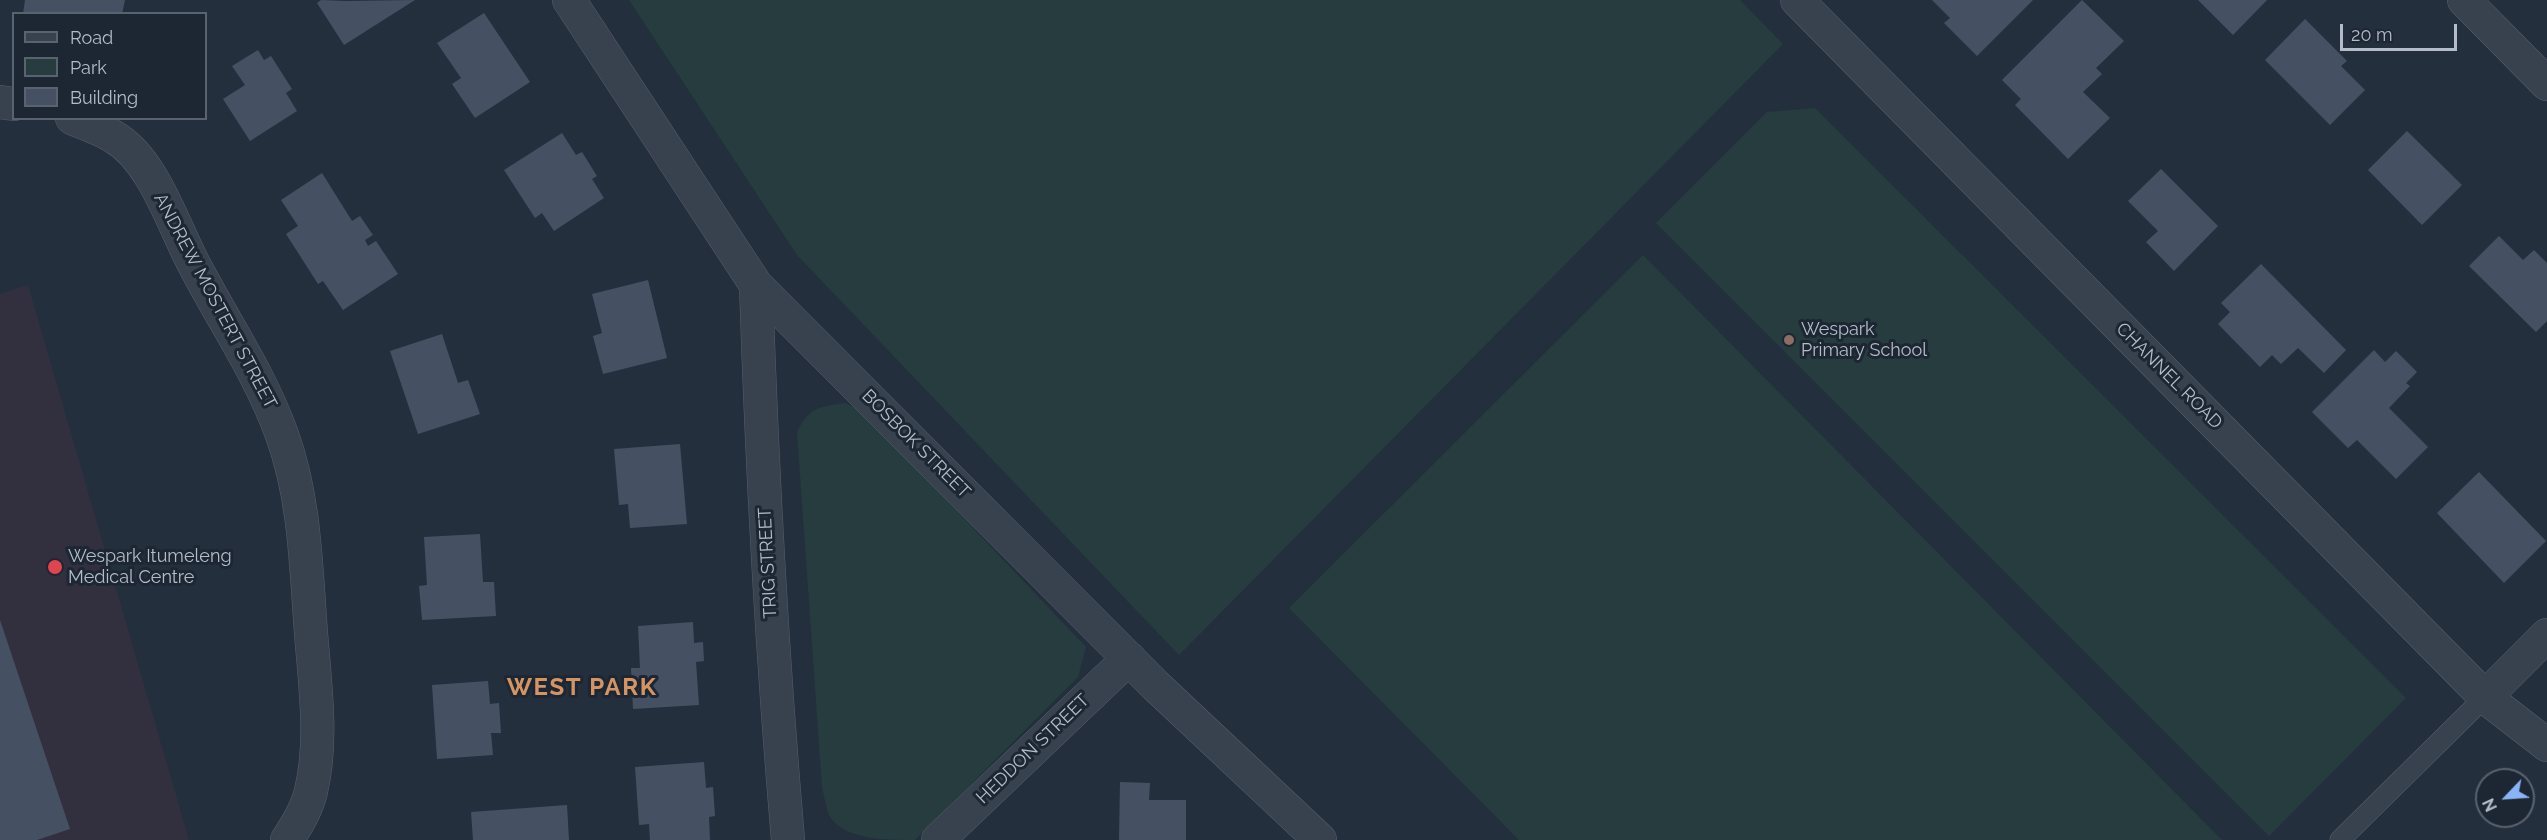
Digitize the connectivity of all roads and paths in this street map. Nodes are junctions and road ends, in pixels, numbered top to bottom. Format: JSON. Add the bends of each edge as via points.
{"nodes":[{"id":1,"x":569,"y":0,"type":"edge"},
{"id":2,"x":1797,"y":0,"type":"edge"},
{"id":3,"x":2464,"y":0,"type":"edge"},
{"id":4,"x":2547,"y":84,"type":"edge"},
{"id":5,"x":76,"y":120,"type":"edge"},
{"id":6,"x":756,"y":285,"type":"junction"},
{"id":7,"x":2547,"y":635,"type":"edge"},
{"id":8,"x":1129,"y":658,"type":"junction"},
{"id":9,"x":2485,"y":697,"type":"junction"},
{"id":10,"x":2547,"y":745,"type":"edge"},
{"id":11,"x":287,"y":840,"type":"edge"},
{"id":12,"x":788,"y":840,"type":"edge"},
{"id":13,"x":938,"y":840,"type":"edge"},
{"id":14,"x":1320,"y":840,"type":"edge"},
{"id":15,"x":2340,"y":840,"type":"edge"}],
"edges":[{"from":1,"to":6,"type":"street","name":"BOSBOK STREET"},
{"from":2,"to":9,"type":"street","name":"CHANNEL ROAD"},
{"from":3,"to":4,"type":"street"},
{"from":5,"to":11,"type":"street","name":"ANDREW MOSTERT STREET","via":[[116,138],[145,165],[196,270],[268,397],[284,439],[298,490],[316,702],[311,794]]},
{"from":6,"to":8,"type":"street","name":"BOSBOK STREET"},
{"from":6,"to":12,"type":"street","name":"TRIG STREET","via":[[775,690]]},
{"from":7,"to":9,"type":"street"},
{"from":8,"to":13,"type":"street","name":"HEDDON STREET"},
{"from":8,"to":14,"type":"street","name":"BOSBOK STREET"},
{"from":9,"to":10,"type":"street","name":"CHANNEL ROAD"},
{"from":9,"to":15,"type":"lane"}]}
